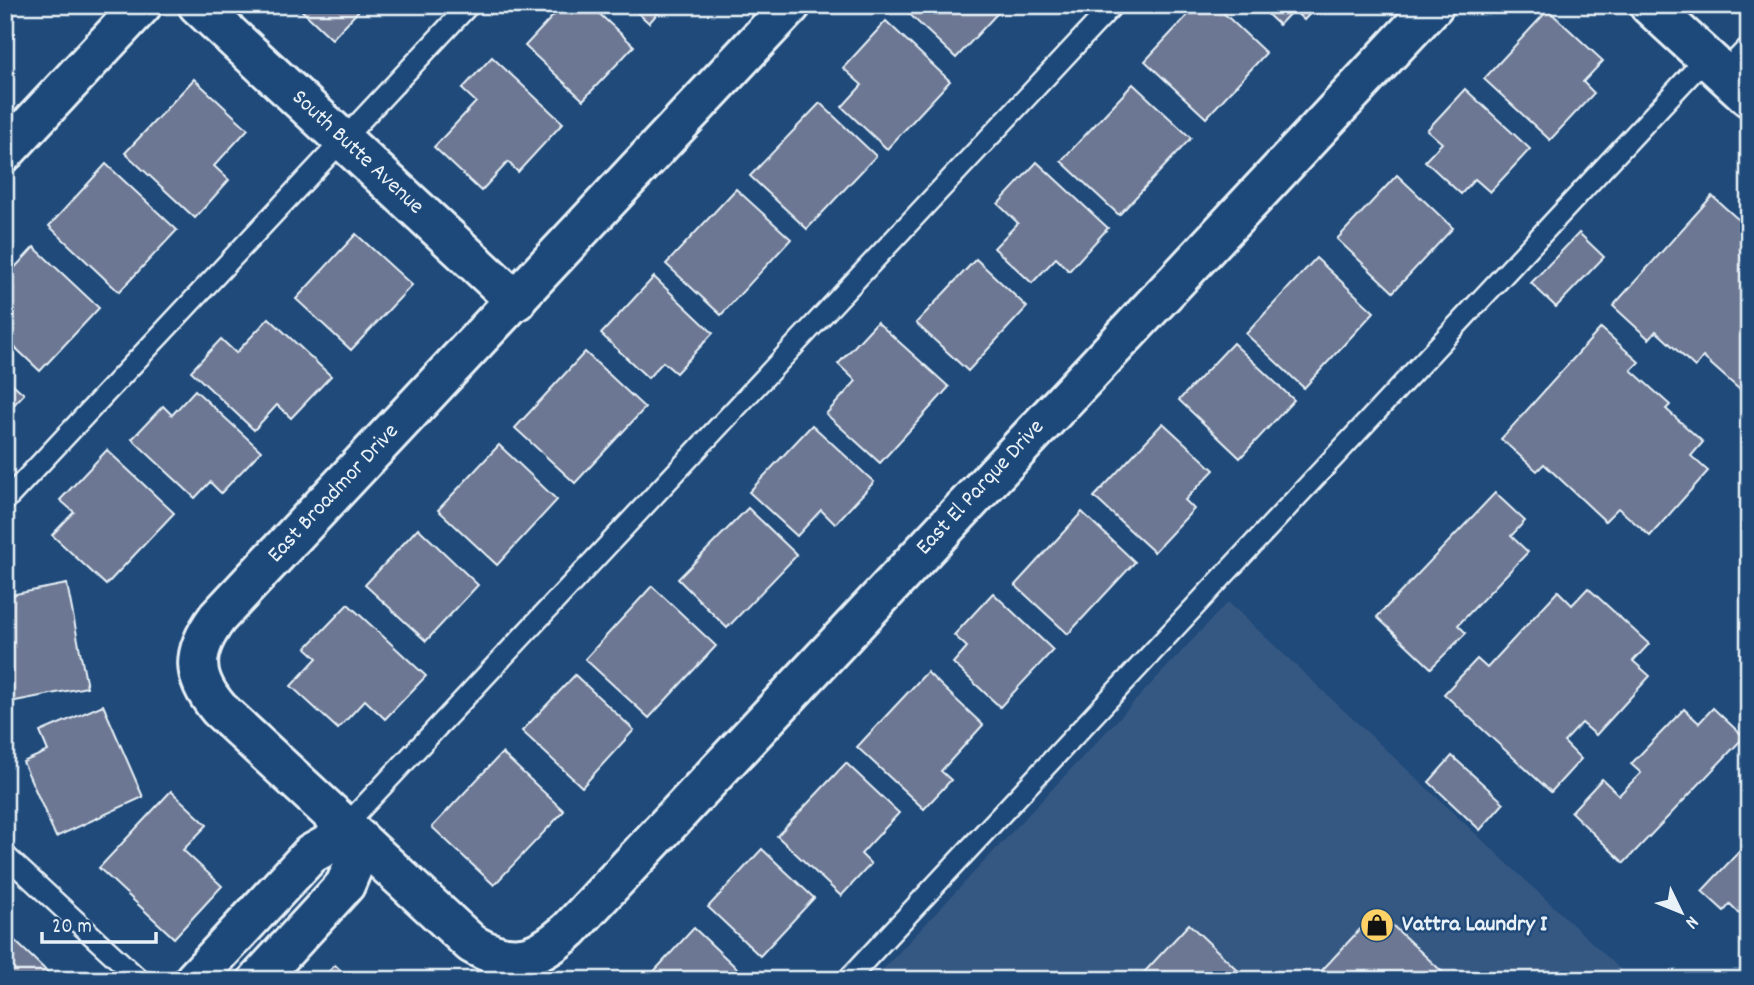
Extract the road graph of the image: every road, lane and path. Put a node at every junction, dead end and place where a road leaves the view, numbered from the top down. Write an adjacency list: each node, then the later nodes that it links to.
1 (142, 5): 11 (street)
2 (198, 5): 10 (street, South Butte Avenue)
3 (469, 5): 10 (lane)
4 (791, 5): 12 (street, East Broadmor Drive)
5 (1113, 5): 14 (lane)
6 (1434, 5): 16 (street, East El Parque Drive)
7 (1650, 5): 9 (street)
8 (1749, 46): 9 (lane)
9 (1726, 76): 20 (lane)
10 (344, 140): 12 (street, South Butte Avenue); 13 (lane)
11 (5, 152)
12 (516, 301): 14 (street, East Broadmor Drive)
13 (5, 501)
14 (352, 833): 16 (street, East Broadmor Drive); 18 (street); 19 (street)
15 (5, 855): 17 (lane)
16 (521, 958)
17 (140, 980)
18 (194, 980)
19 (258, 980)
20 (847, 980)

